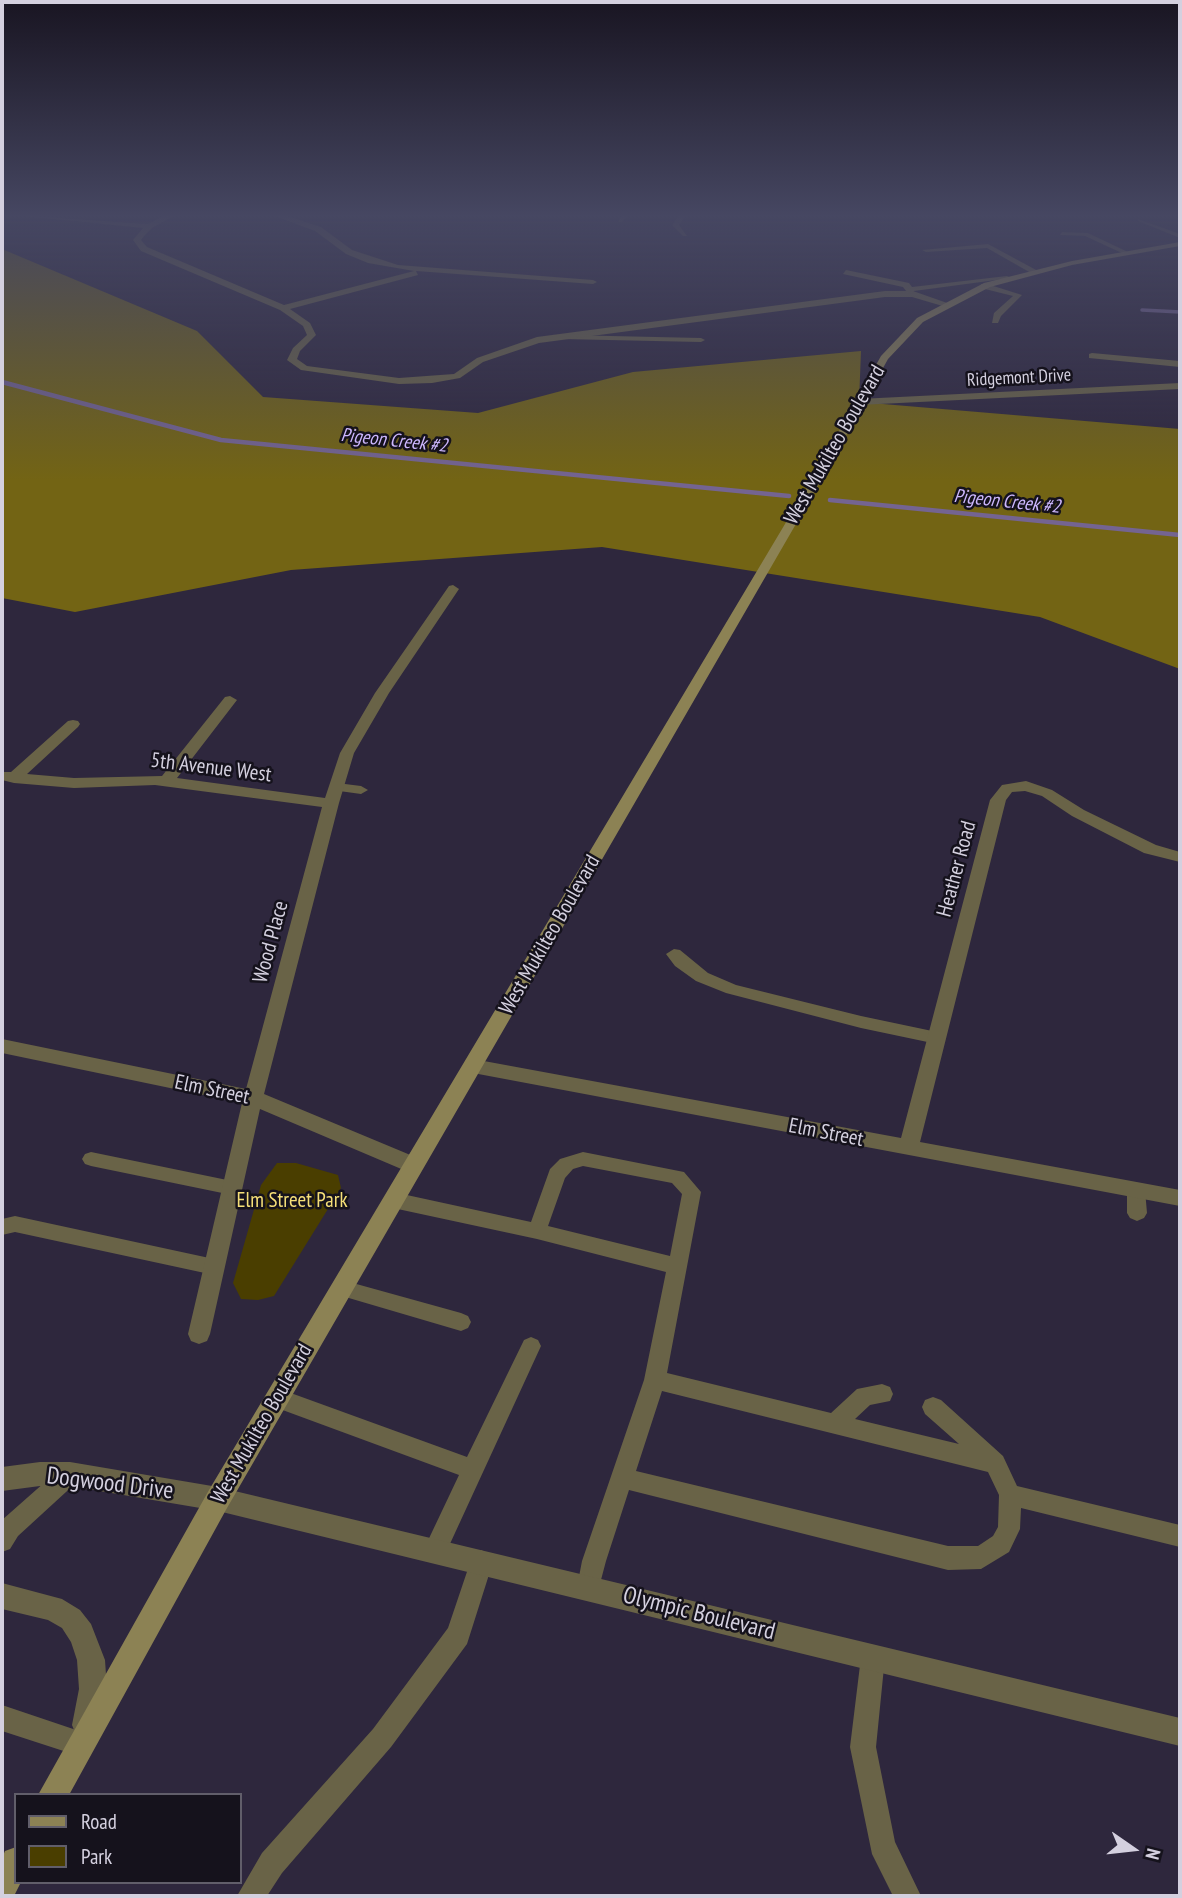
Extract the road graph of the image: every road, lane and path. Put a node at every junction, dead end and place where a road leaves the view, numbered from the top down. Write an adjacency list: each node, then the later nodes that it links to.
1 (270, 303): 8 (street)
2 (303, 303): 8 (street)
3 (823, 303): 10 (street)
4 (942, 303): 7 (street)
5 (949, 303): 7 (main road, West Mukilteo Boulevard)
6 (1010, 303): 9 (lane)
7 (946, 304): 15 (main road, West Mukilteo Boulevard)
8 (283, 308): 10 (street)
9 (995, 321)
10 (565, 337): 11 (lane)
11 (701, 340)
12 (1092, 356): 13 (street)
13 (1180, 364)
14 (1180, 386): 15 (street, Ridgemont Drive)
15 (859, 402): 27 (main road, West Mukilteo Boulevard)
16 (453, 589): 22 (street, Wood Place)
17 (230, 700): 20 (street)
18 (73, 724): 19 (street)
19 (8, 777): 20 (street, 5th Avenue West)
20 (166, 782): 22 (street, 5th Avenue West)
21 (360, 790): 22 (lane)
22 (334, 795): 28 (street, Wood Place)
23 (1180, 857): 25 (street, Heather Road)
24 (674, 954): 25 (lane)
25 (937, 1038): 29 (street, Heather Road)
26 (2, 1046): 28 (street, Elm Street)
27 (473, 1066): 29 (street, Elm Street); 31 (main road, West Mukilteo Boulevard)
28 (253, 1098): 31 (street, Elm Street); 32 (street, Wood Place)
29 (908, 1148): 33 (street, Elm Street)
30 (91, 1159): 32 (lane)
31 (413, 1165): 35 (main road, West Mukilteo Boulevard)
32 (232, 1188): 40 (street, Wood Place)
33 (1136, 1190): 34 (street, Elm Street); 36 (lane)
34 (1180, 1198)
35 (393, 1200): 38 (lane); 41 (main road, West Mukilteo Boulevard)
36 (1137, 1213)
37 (2, 1227): 40 (lane)
38 (537, 1231): 39 (lane); 39 (lane)
39 (677, 1266): 45 (lane)
40 (214, 1267): 43 (street, Wood Place)
41 (342, 1288): 42 (lane); 47 (main road, West Mukilteo Boulevard)
42 (461, 1322)
43 (199, 1334)
44 (531, 1346): 51 (lane)
45 (655, 1380): 49 (lane); 53 (lane)
46 (882, 1394): 49 (lane)
47 (277, 1398): 51 (lane); 56 (main road, West Mukilteo Boulevard)
48 (933, 1407): 50 (lane)
49 (835, 1424): 50 (lane)
50 (995, 1463): 55 (lane)
51 (473, 1470): 59 (lane)
52 (70, 1474): 54 (street, Dogwood Drive); 56 (street, Dogwood Drive); 58 (lane)
53 (622, 1478): 55 (lane); 61 (lane)
54 (2, 1479)
55 (1010, 1495): 57 (lane)
56 (218, 1499): 59 (street, Olympic Boulevard); 66 (main road, West Mukilteo Boulevard)
57 (1180, 1536)
58 (2, 1541)
59 (435, 1551): 60 (street, Olympic Boulevard)
60 (481, 1562): 61 (street, Olympic Boulevard); 70 (lane)
61 (589, 1587): 63 (street, Olympic Boulevard)
62 (2, 1596): 66 (street)
63 (873, 1657): 65 (street, Olympic Boulevard); 71 (lane)
64 (2, 1718): 66 (lane)
65 (1180, 1732)
66 (82, 1744): 67 (main road, West Mukilteo Boulevard)
67 (54, 1793)
68 (14, 1866): 69 (main road)
69 (2, 1887)
70 (251, 1896)
71 (907, 1896)

